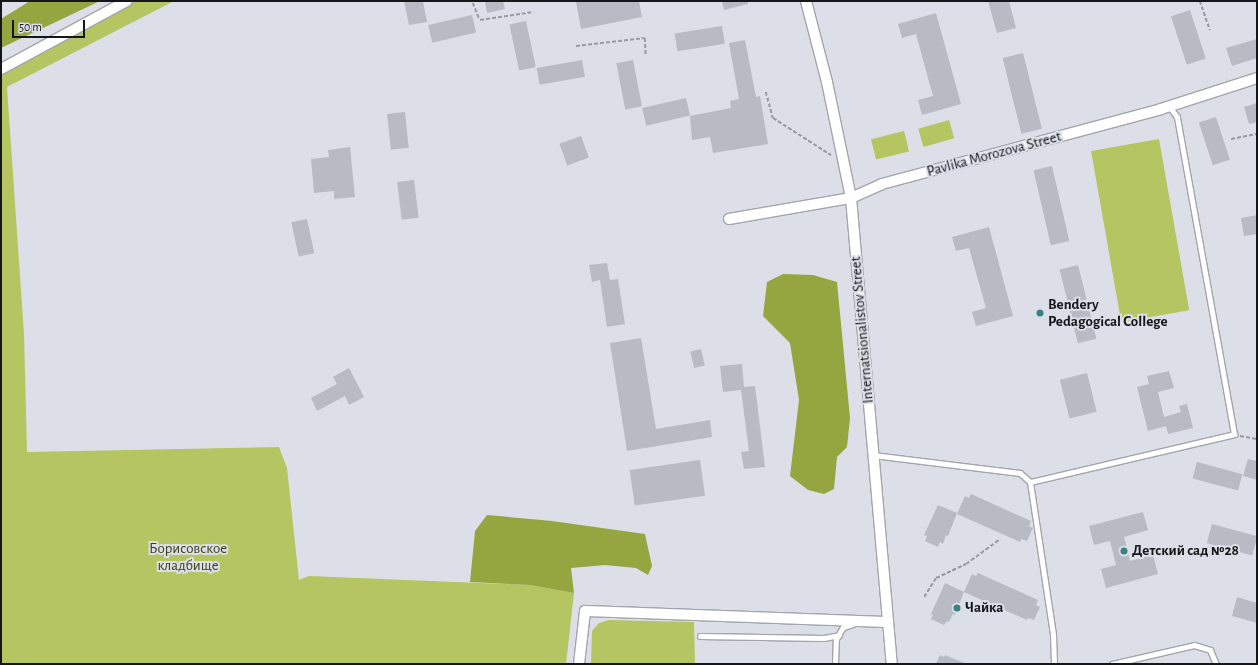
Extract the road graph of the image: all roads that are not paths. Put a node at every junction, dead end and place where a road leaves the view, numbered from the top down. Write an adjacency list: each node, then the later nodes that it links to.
1 (127, 1): 3 (street)
2 (806, 1): 6 (street, Internatsionalistov Street)
3 (1, 69)
4 (1257, 78): 5 (street, Pavlika Morozova Street)
5 (1169, 106): 6 (street, Pavlika Morozova Street); 9 (lane)
6 (851, 198): 7 (street, Pavlika Morozova Street); 8 (street, Internatsionalistov Street)
7 (729, 219)
8 (873, 455): 9 (lane); 11 (street, Internatsionalistov Street)
9 (1030, 482): 17 (lane)
10 (860, 621): 11 (street); 12 (lane); 14 (street)
11 (888, 622): 16 (street, Internatsionalistov Street)
12 (839, 635): 13 (lane); 15 (lane)
13 (700, 636)
14 (579, 664)
15 (835, 664)
16 (892, 664)
17 (1054, 664)
18 (1112, 664): 19 (lane)
19 (1216, 664)

